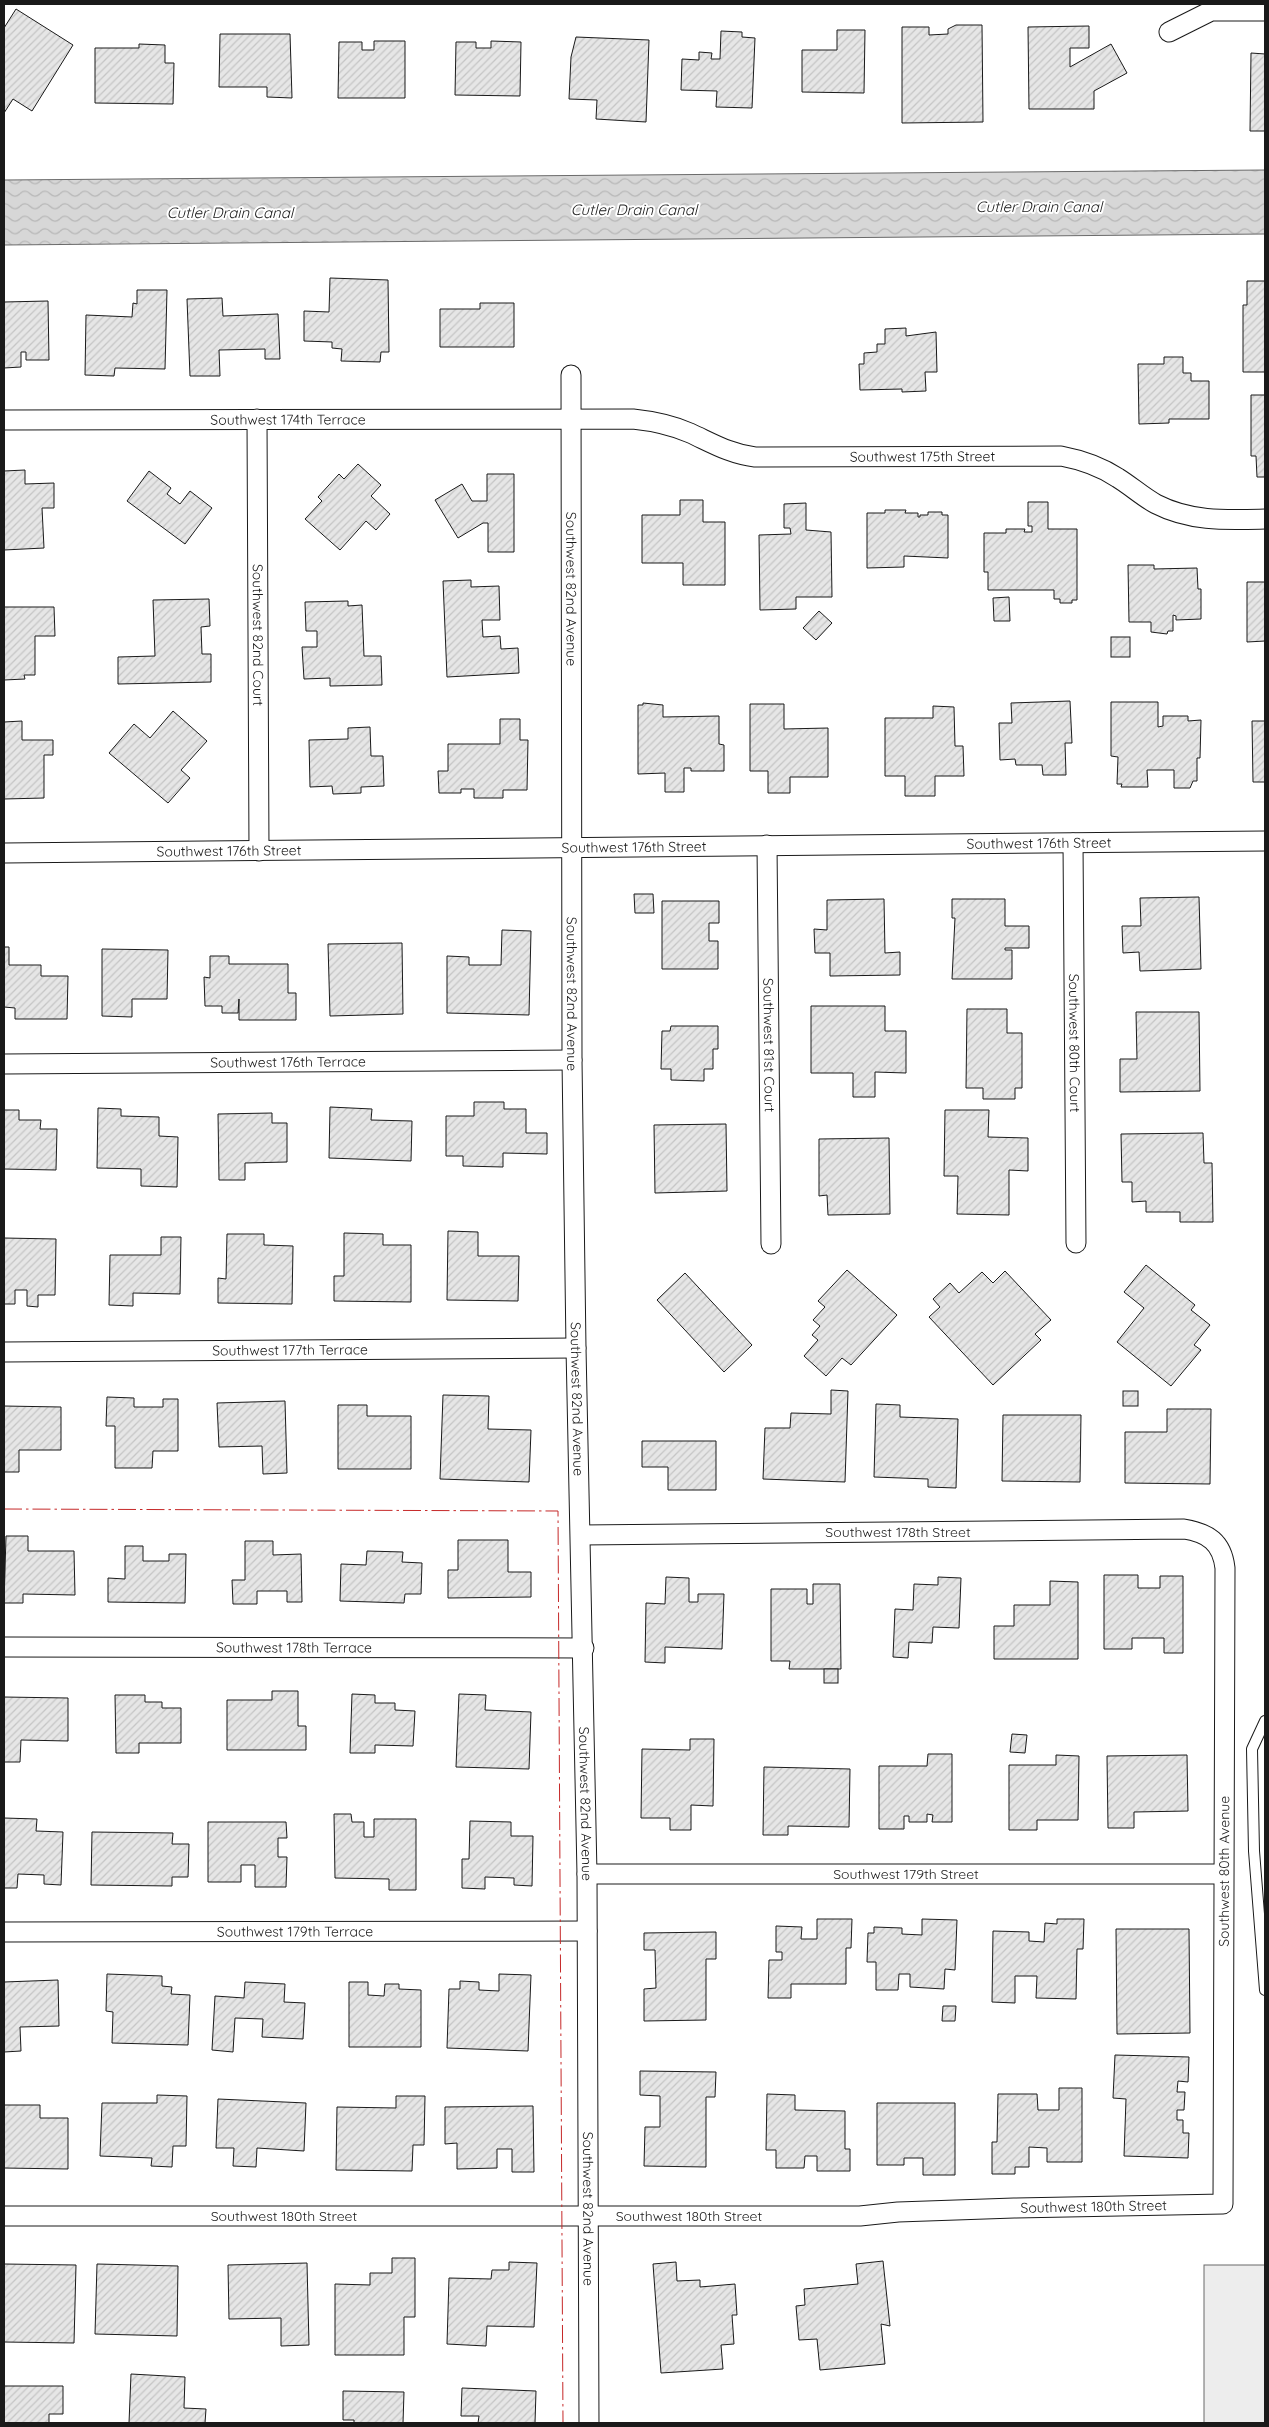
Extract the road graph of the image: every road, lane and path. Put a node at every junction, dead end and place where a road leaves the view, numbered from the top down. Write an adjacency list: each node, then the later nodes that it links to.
1 (1265, 10): 2 (street)
2 (1168, 32)
3 (570, 375): 4 (street, Southwest 82nd Avenue)
4 (571, 418): 5 (street, Southwest 174th Terrace); 7 (street, Southwest 175th Street); 11 (street, Southwest 82nd Avenue)
5 (257, 419): 6 (street, Southwest 174th Terrace); 12 (street, Southwest 82nd Court)
6 (4, 420)
7 (1265, 519)
8 (1265, 841): 9 (street, Southwest 176th Street)
9 (1073, 843): 10 (street, Southwest 176th Street); 16 (street, Southwest 80th Court)
10 (767, 845): 11 (street, Southwest 176th Street); 17 (street, Southwest 81st Court)
11 (571, 849): 12 (street, Southwest 176th Street); 14 (street, Southwest 82nd Avenue)
12 (260, 851): 13 (street, Southwest 176th Street)
13 (4, 853)
14 (572, 1060): 15 (street, Southwest 176th Terrace); 18 (street, Southwest 82nd Avenue)
15 (4, 1064)
16 (1076, 1243)
17 (770, 1244)
18 (576, 1348): 19 (street, Southwest 177th Terrace); 20 (street, Southwest 82nd Avenue)
19 (4, 1352)
20 (581, 1535): 21 (street, Southwest 178th Street); 23 (street, Southwest 82nd Avenue)
21 (1214, 1539): 26 (street, Southwest 80th Avenue)
22 (4, 1647): 23 (street, Southwest 178th Terrace)
23 (584, 1648): 25 (street, Southwest 82nd Avenue)
24 (1265, 1721): 29 (lane)
25 (587, 1874): 26 (street, Southwest 179th Street); 27 (street, Southwest 82nd Avenue)
26 (1223, 1874): 30 (street, Southwest 80th Avenue)
27 (587, 1931): 28 (street, Southwest 179th Terrace); 32 (street, Southwest 82nd Avenue)
28 (4, 1932)
29 (1265, 1990)
30 (1223, 2204): 32 (street, Southwest 180th Street)
31 (4, 2216): 32 (street, Southwest 180th Street)
32 (589, 2216): 33 (street, Southwest 82nd Avenue)
33 (590, 2423)

